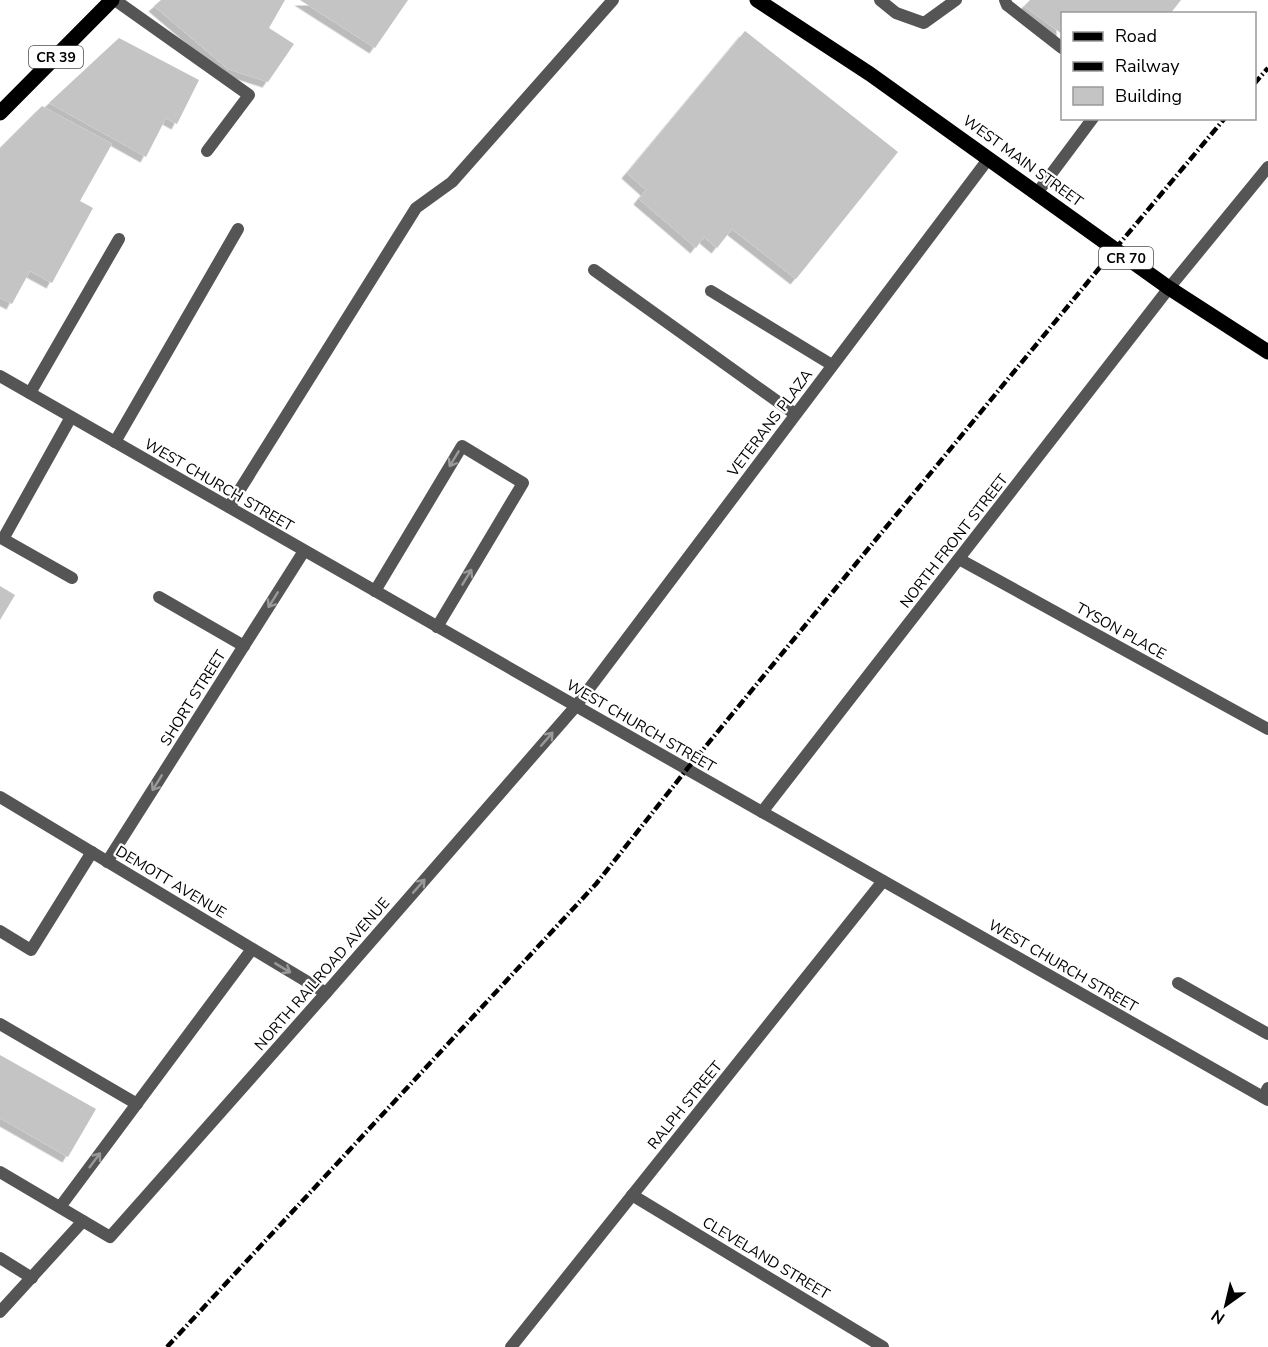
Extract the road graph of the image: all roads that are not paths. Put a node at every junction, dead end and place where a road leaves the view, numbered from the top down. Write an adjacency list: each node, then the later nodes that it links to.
1 (113, 0): 8 (main road, CR 39); 10 (street)
2 (613, 0): 26 (street)
3 (880, 0): 4 (street)
4 (956, 0)
5 (1005, 0): 7 (street)
6 (766, 2): 11 (main road, WEST MAIN STREET / CR 70)
7 (1061, 47)
8 (0, 113)
9 (1092, 120): 13 (street)
10 (207, 151)
11 (989, 158): 13 (main road, WEST MAIN STREET / CR 70); 20 (street, VETERANS PLAZA)
12 (1268, 167): 17 (street, NORTH FRONT STREET)
13 (1037, 193): 17 (main road, WEST MAIN STREET / CR 70)
14 (238, 229): 25 (street)
15 (119, 239): 22 (street)
16 (594, 270): 23 (street)
17 (1168, 288): 19 (main road, WEST MAIN STREET / CR 70); 28 (street, NORTH FRONT STREET)
18 (711, 291): 20 (street)
19 (1268, 352)
20 (832, 365): 23 (street, VETERANS PLAZA)
21 (0, 376): 22 (street, WEST CHURCH STREET)
22 (30, 393): 24 (street, WEST CHURCH STREET)
23 (795, 414): 34 (street, VETERANS PLAZA)
24 (71, 417): 25 (street, WEST CHURCH STREET); 29 (street)
25 (115, 442): 26 (street, WEST CHURCH STREET)
26 (229, 507): 27 (street, WEST CHURCH STREET)
27 (304, 551): 30 (street, WEST CHURCH STREET); 33 (street, SHORT STREET, one-way to 33)
28 (959, 559): 35 (street, TYSON PLACE); 37 (street, NORTH FRONT STREET)
29 (72, 578)
30 (375, 591): 32 (street, WEST CHURCH STREET); 32 (street, one-way to 30)
31 (159, 597): 33 (street)
32 (436, 627): 34 (street, WEST CHURCH STREET)
33 (244, 646): 39 (street, SHORT STREET, one-way to 39)
34 (576, 706): 37 (street, WEST CHURCH STREET); 44 (street, NORTH RAILROAD AVENUE, one-way to 34)
35 (1268, 729)
36 (0, 797): 38 (street, DEMOTT AVENUE)
37 (762, 812): 40 (street, WEST CHURCH STREET)
38 (92, 852): 39 (street, DEMOTT AVENUE); 41 (street)
39 (107, 862): 42 (street, DEMOTT AVENUE)
40 (883, 881): 47 (street, WEST CHURCH STREET); 50 (street, RALPH STREET)
41 (0, 931)
42 (252, 949): 44 (street, DEMOTT AVENUE, one-way to 44); 48 (street)
43 (1178, 983): 46 (street)
44 (326, 993): 52 (street, NORTH RAILROAD AVENUE)
45 (0, 1024): 48 (street)
46 (1268, 1034)
47 (1266, 1095)
48 (137, 1104): 51 (street, one-way to 48)
49 (0, 1172): 51 (street)
50 (632, 1195): 56 (street, RALPH STREET); 57 (street, CLEVELAND STREET)
51 (60, 1207): 52 (street)
52 (84, 1221): 54 (street)
53 (0, 1257): 54 (street)
54 (32, 1278): 55 (street)
55 (0, 1312)
56 (511, 1347)
57 (883, 1347)

